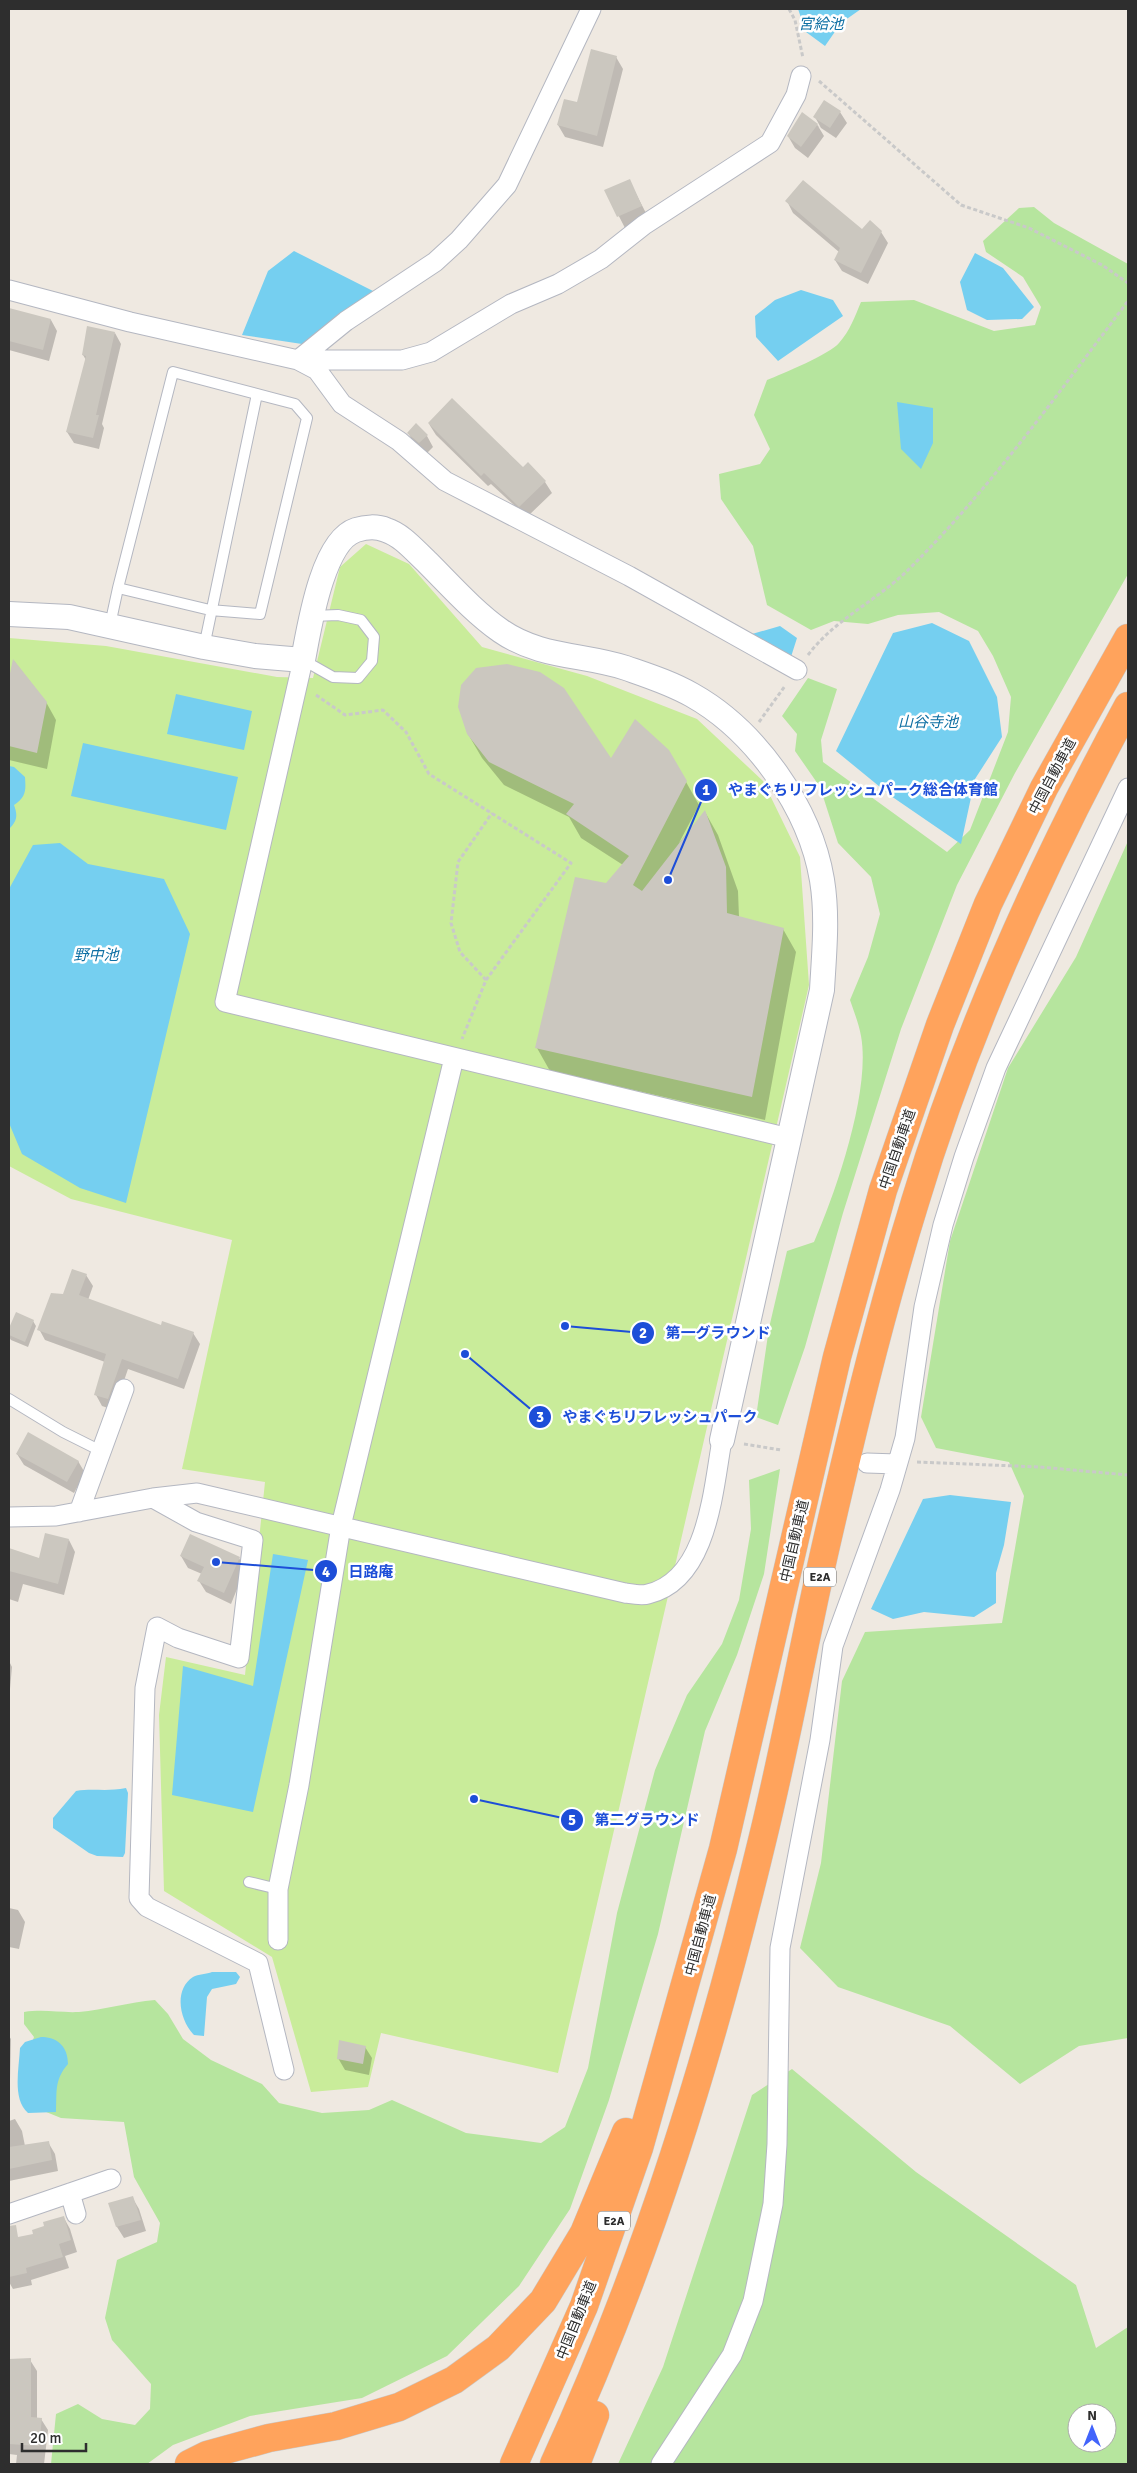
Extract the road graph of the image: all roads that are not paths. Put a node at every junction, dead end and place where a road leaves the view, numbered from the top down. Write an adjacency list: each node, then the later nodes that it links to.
1 (591, 9): 4 (street)
2 (801, 76): 4 (street)
3 (9, 290): 4 (street)
4 (298, 360): 14 (street)
5 (257, 394): 6 (lane); 7 (lane); 7 (lane)
6 (118, 588): 7 (lane); 10 (lane)
7 (210, 610): 12 (lane)
8 (9, 614): 10 (street)
9 (312, 616): 13 (street); 13 (lane); 18 (street)
10 (110, 625): 12 (street)
11 (1128, 638): 32 (highway, 中国自動車道 / E2A)
12 (204, 647): 13 (street)
13 (304, 660): 17 (street)
14 (797, 670)
15 (1128, 706): 34 (highway, E2A)
16 (1128, 788): 24 (street)
17 (454, 1058): 18 (street); 28 (street)
18 (789, 1138): 21 (street)
19 (124, 1389): 22 (street)
20 (9, 1399): 22 (lane)
21 (722, 1440): 28 (street)
22 (102, 1451): 26 (street)
23 (867, 1463): 24 (street)
24 (897, 1464): 43 (street)
25 (153, 1498): 26 (street); 28 (street); 33 (street)
26 (79, 1512): 27 (street)
27 (9, 1518)
28 (342, 1526): 30 (street)
29 (249, 1882): 30 (lane)
30 (278, 1890): 31 (street)
31 (278, 1940)
32 (691, 1970): 39 (highway); 40 (highway, 中国自動車道 / E2A)
33 (284, 2070)
34 (672, 2166): 41 (highway, E2A); 42 (highway)
35 (111, 2179): 36 (street)
36 (70, 2193): 37 (street); 38 (street)
37 (9, 2214)
38 (76, 2214)
39 (189, 2464)
40 (514, 2464)
41 (554, 2464)
42 (576, 2464)
43 (661, 2464)

